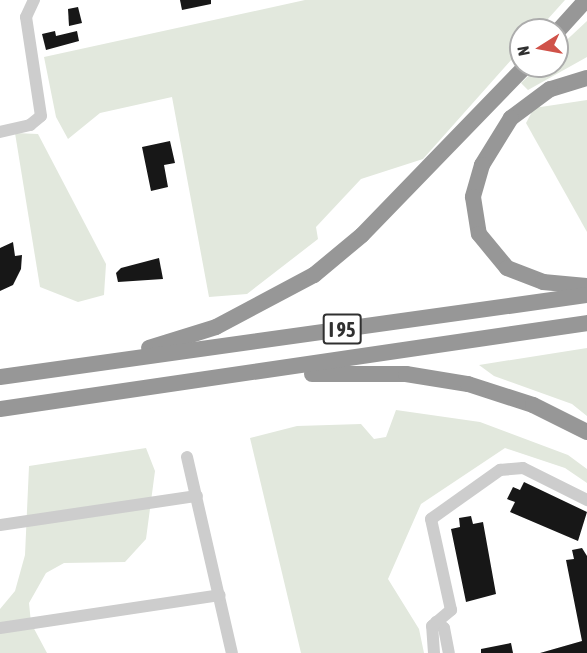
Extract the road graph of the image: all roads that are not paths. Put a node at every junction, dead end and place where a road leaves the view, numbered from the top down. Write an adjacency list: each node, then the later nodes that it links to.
1 (34, 0): 6 (street)
2 (586, 0): 3 (highway)
3 (569, 19)
4 (514, 78): 10 (highway)
5 (587, 78): 7 (highway)
6 (0, 132)
7 (587, 285)
8 (587, 295): 10 (highway, I 95)
9 (587, 323): 11 (highway, I 95)
10 (96, 364): 12 (highway, I 95)
11 (269, 373): 13 (highway, I 95); 14 (highway)
12 (0, 377)
13 (0, 409)
14 (587, 432)
15 (188, 457): 16 (street)
16 (197, 496): 18 (street); 19 (street)
17 (587, 500): 20 (street)
18 (0, 525)
19 (220, 595): 21 (street); 22 (street)
20 (436, 622): 23 (street); 24 (street)
21 (0, 628)
22 (232, 653)
23 (434, 653)
24 (449, 653)

